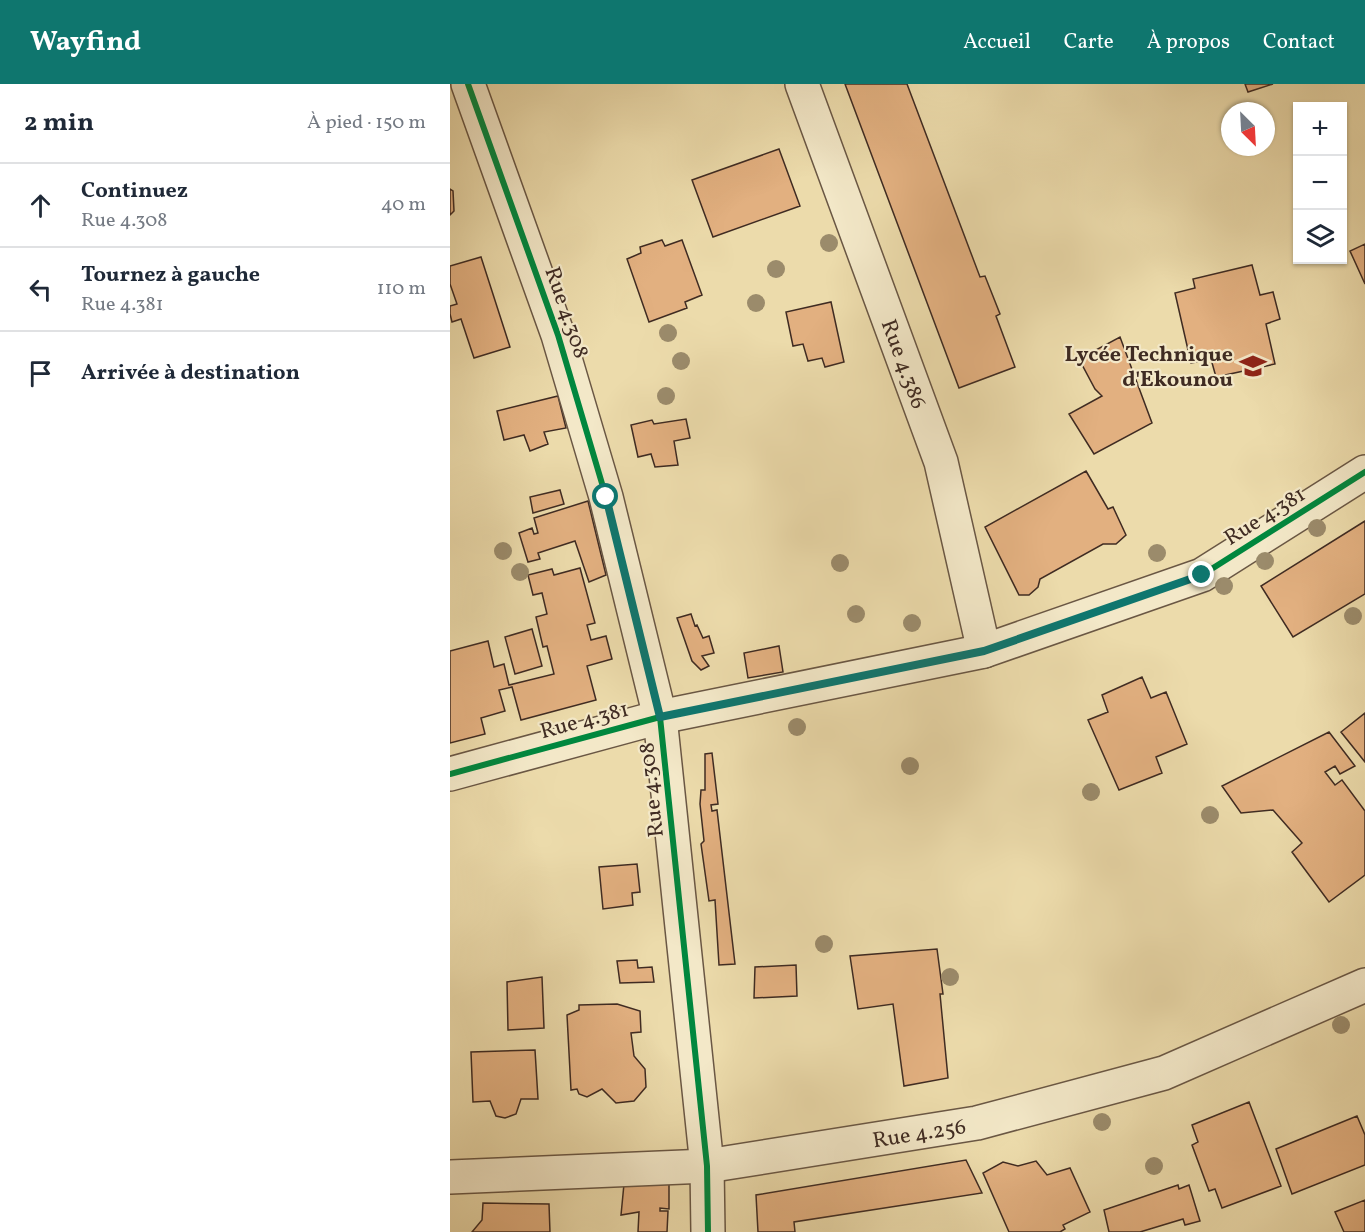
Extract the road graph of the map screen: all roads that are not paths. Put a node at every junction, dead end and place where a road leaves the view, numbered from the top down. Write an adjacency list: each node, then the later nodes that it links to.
1 (468, 84): 5 (street, Rue 4.308)
2 (802, 84): 4 (street, Rue 4.386)
3 (1365, 472): 4 (street, Rue 4.381)
4 (984, 651): 5 (street, Rue 4.381)
5 (660, 717): 6 (street, Rue 4.381); 8 (street, Rue 4.308)
6 (450, 774)
7 (1365, 985): 8 (street, Rue 4.256)
8 (707, 1166): 9 (street, Rue 4.256); 10 (street, Rue 4.308)
9 (450, 1178)
10 (708, 1232)

